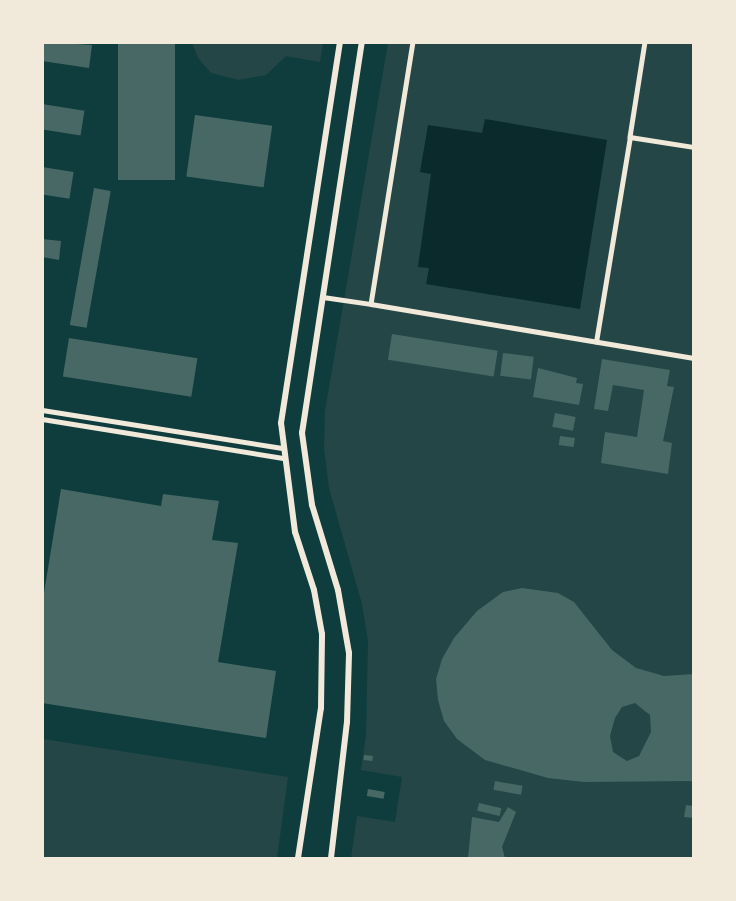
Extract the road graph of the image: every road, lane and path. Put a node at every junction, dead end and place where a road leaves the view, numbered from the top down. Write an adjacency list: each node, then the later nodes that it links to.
1 (340, 42): 13 (main road)
2 (362, 42): 7 (main road)
3 (413, 42): 8 (street)
4 (645, 42): 5 (street)
5 (630, 137): 6 (street); 9 (street)
6 (694, 147)
7 (323, 297): 8 (street); 16 (main road)
8 (371, 304): 9 (street)
9 (596, 342): 10 (street)
10 (694, 358)
11 (42, 410): 13 (street)
12 (42, 419): 14 (street)
13 (282, 448): 14 (main road)
14 (284, 458): 15 (main road)
15 (298, 858)
16 (332, 858)

